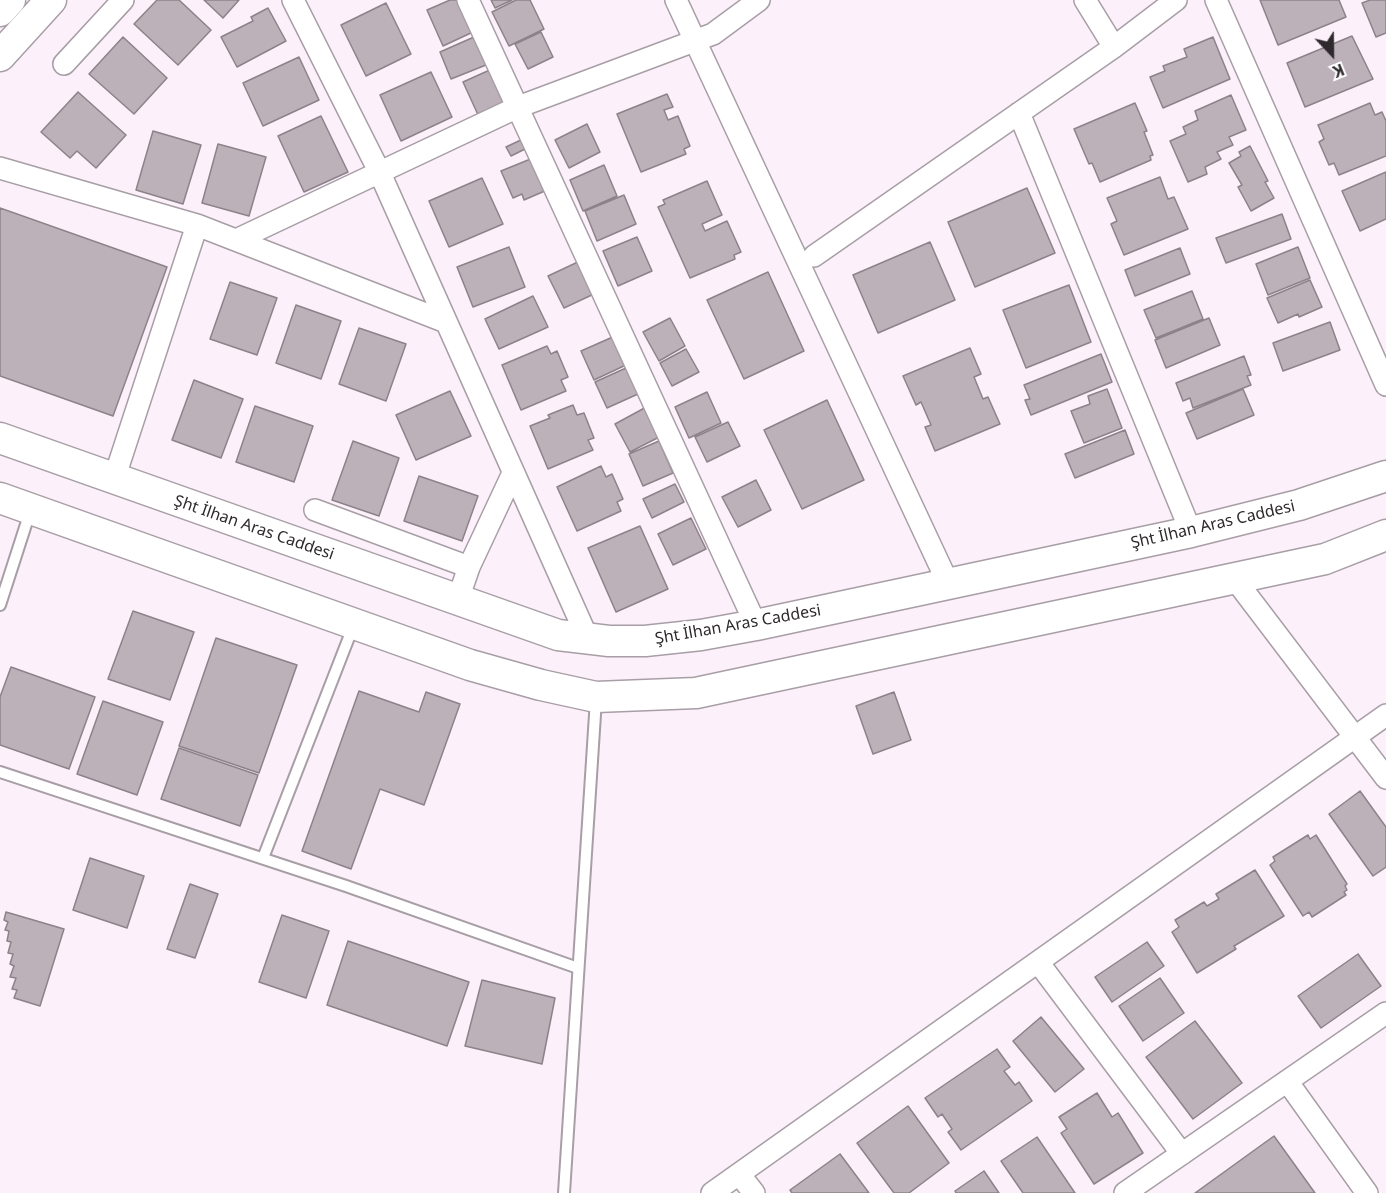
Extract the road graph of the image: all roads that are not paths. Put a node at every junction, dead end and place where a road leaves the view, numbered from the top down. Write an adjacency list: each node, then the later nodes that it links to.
1 (10, 0): 11 (main road)
2 (51, 0): 14 (main road)
3 (123, 0): 15 (street)
4 (292, 0): 19 (street)
5 (468, 0): 16 (street)
6 (676, 0): 12 (street)
7 (759, 0): 12 (street)
8 (1084, 0): 13 (street)
9 (1176, 0): 13 (street)
10 (1216, 0): 24 (street)
11 (0, 11)
12 (695, 40): 16 (street); 36 (street)
13 (1114, 47): 17 (street)
14 (0, 56)
15 (64, 64)
16 (518, 107): 19 (street); 40 (street)
17 (1019, 113): 22 (street); 32 (street)
18 (0, 168): 20 (street)
19 (379, 171): 21 (street); 23 (street)
20 (197, 225): 21 (street); 28 (street)
21 (236, 240): 23 (street)
22 (814, 256)
23 (446, 322): 26 (street)
24 (1386, 385)
25 (0, 438): 28 (main road, Şht İlhan Aras Caddesi)
26 (513, 473): 34 (street); 41 (street)
27 (1386, 476): 32 (main road, Şht İlhan Aras Caddesi)
28 (114, 478): 37 (main road, Şht İlhan Aras Caddesi)
29 (0, 498): 30 (main road)
30 (31, 509): 38 (lane); 39 (main road)
31 (315, 510): 34 (street)
32 (1191, 532): 36 (main road, Şht İlhan Aras Caddesi)
33 (1386, 535): 35 (main road)
34 (470, 567): 37 (street)
35 (1234, 578): 42 (main road); 44 (street)
36 (948, 584): 40 (main road, Şht İlhan Aras Caddesi)
37 (458, 599): 41 (main road, Şht İlhan Aras Caddesi)
38 (0, 605)
39 (355, 624): 42 (main road); 47 (lane)
40 (756, 625): 41 (main road, Şht İlhan Aras Caddesi)
41 (588, 639)
42 (596, 697): 49 (lane)
43 (1386, 715): 44 (street)
44 (1355, 737): 46 (street); 48 (street)
45 (0, 772): 47 (lane)
46 (1386, 778)
47 (263, 858): 49 (lane)
48 (1038, 962): 52 (street); 53 (street)
49 (578, 968): 54 (lane)
50 (1386, 1013): 51 (street)
51 (1287, 1081): 52 (street); 58 (street)
52 (1182, 1154): 57 (street)
53 (740, 1174): 55 (street); 56 (street)
54 (564, 1193)
55 (712, 1193)
56 (754, 1193)
57 (1125, 1193)
58 (1367, 1193)

